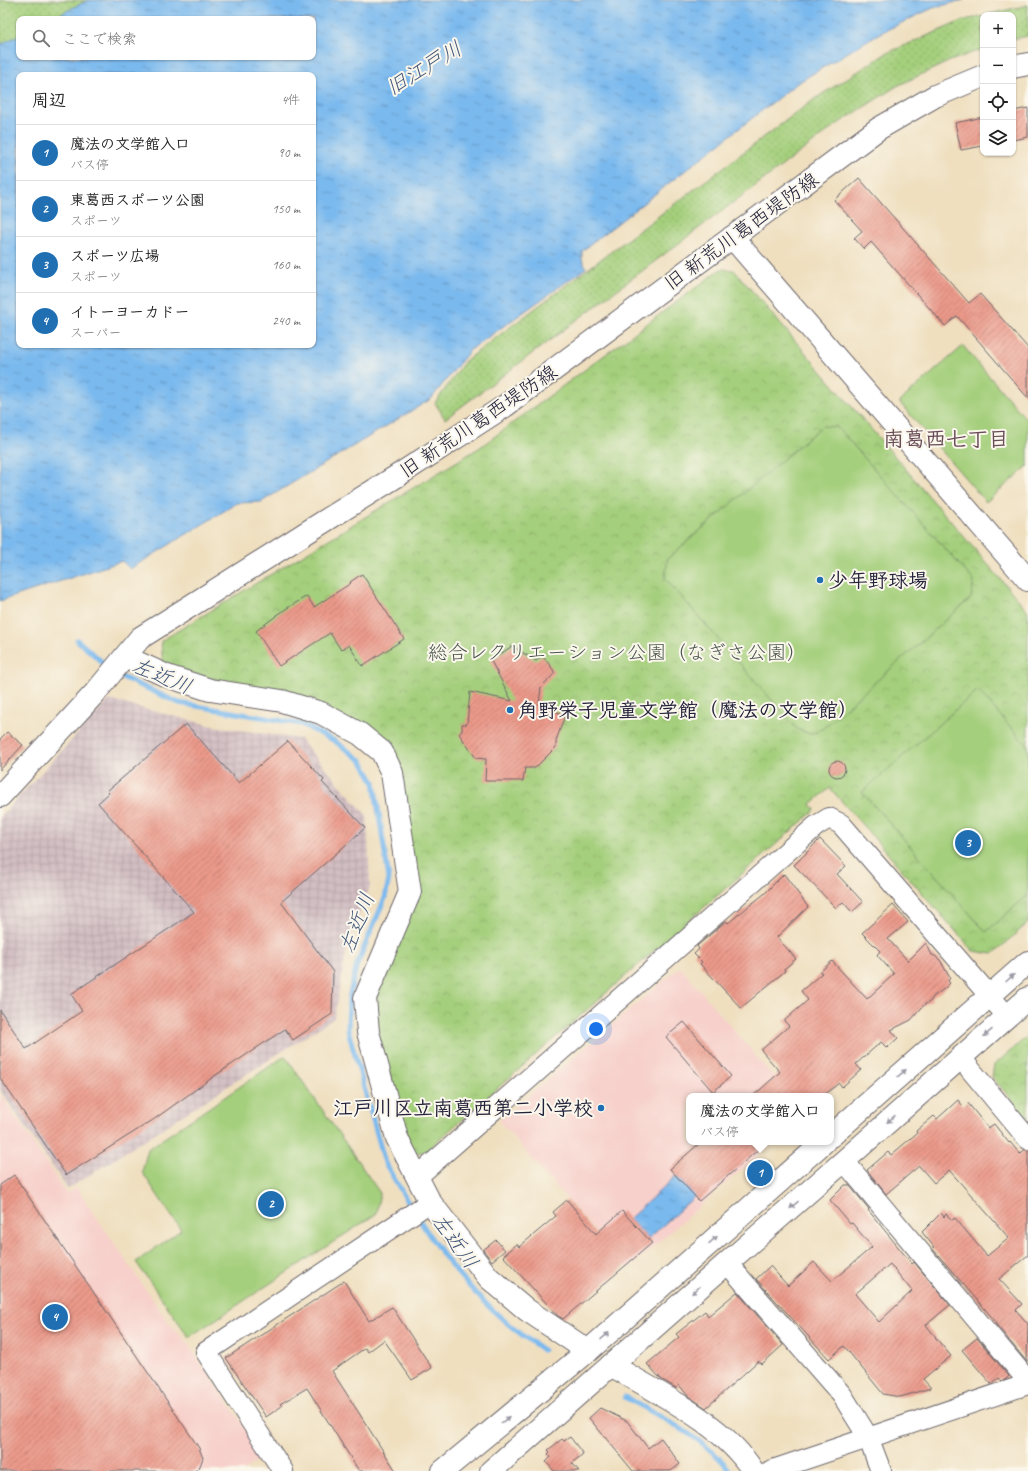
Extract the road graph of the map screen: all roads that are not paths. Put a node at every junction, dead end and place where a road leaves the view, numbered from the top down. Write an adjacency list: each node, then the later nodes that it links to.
1 (1028, 64): 2 (street)
2 (1016, 66)
3 (980, 77): 4 (street, 旧 新荒川葛西堤防線)
4 (732, 237): 5 (street); 6 (street, 旧 新荒川葛西堤防線)
5 (1028, 580)
6 (126, 657): 7 (street, 旧 新荒川葛西堤防線); 17 (street)
7 (0, 796)
8 (1028, 962): 9 (street, one-way to 8)
9 (990, 996): 11 (street); 13 (street, one-way to 9); 17 (street)
10 (1028, 998): 11 (street)
11 (1007, 1016): 12 (street, one-way to 12)
12 (960, 1057): 14 (street); 16 (street, one-way to 16)
13 (834, 1133)
14 (1028, 1139)
15 (821, 1145): 20 (street, one-way to 15)
16 (844, 1161): 19 (street, one-way to 19); 22 (street)
17 (417, 1177): 18 (street)
18 (430, 1202): 20 (street); 27 (street)
19 (727, 1263): 21 (street, one-way to 21); 23 (street)
20 (588, 1351): 24 (street, one-way to 20)
21 (611, 1365): 26 (street); 29 (street)
22 (1028, 1383): 23 (street)
23 (868, 1437): 30 (street); 31 (street)
24 (480, 1441): 25 (street); 26 (street)
25 (465, 1464): 28 (street)
26 (499, 1469)
27 (283, 1471)
28 (443, 1471)
29 (753, 1471)
30 (770, 1471)
31 (881, 1471)

